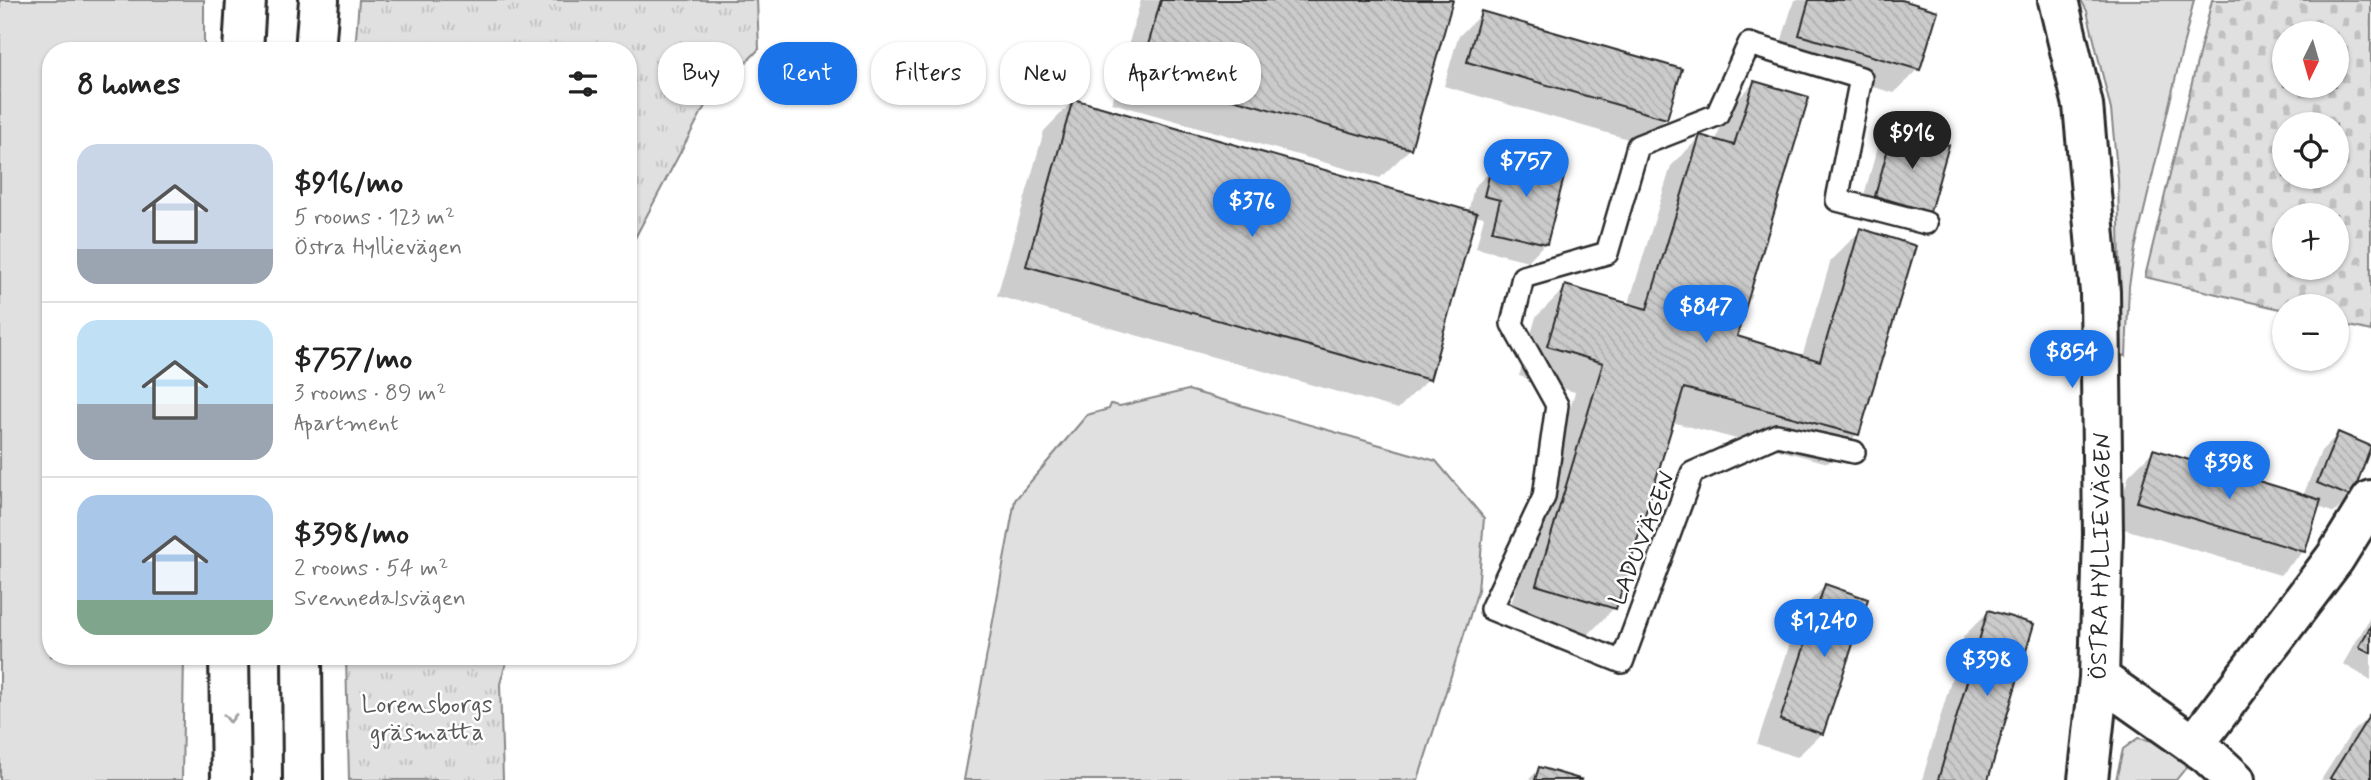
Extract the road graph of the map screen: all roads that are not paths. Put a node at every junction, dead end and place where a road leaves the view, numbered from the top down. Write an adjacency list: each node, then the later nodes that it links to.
1 (246, 0): 4 (street)
2 (319, 0): 5 (street)
3 (2058, 0): 11 (street, ÖSTRA HYLLIEVÄGEN)
4 (244, 42)
5 (316, 42)
6 (1926, 223): 7 (lane, LADUVÄGEN)
7 (1854, 453)
8 (2371, 500): 12 (street)
9 (229, 665): 13 (street, one-way to 13)
10 (302, 665): 14 (street)
11 (2099, 678): 12 (street); 15 (street, ÖSTRA HYLLIEVÄGEN)
12 (2194, 745): 16 (street)
13 (231, 780)
14 (303, 780)
15 (2088, 780)
16 (2235, 780)

